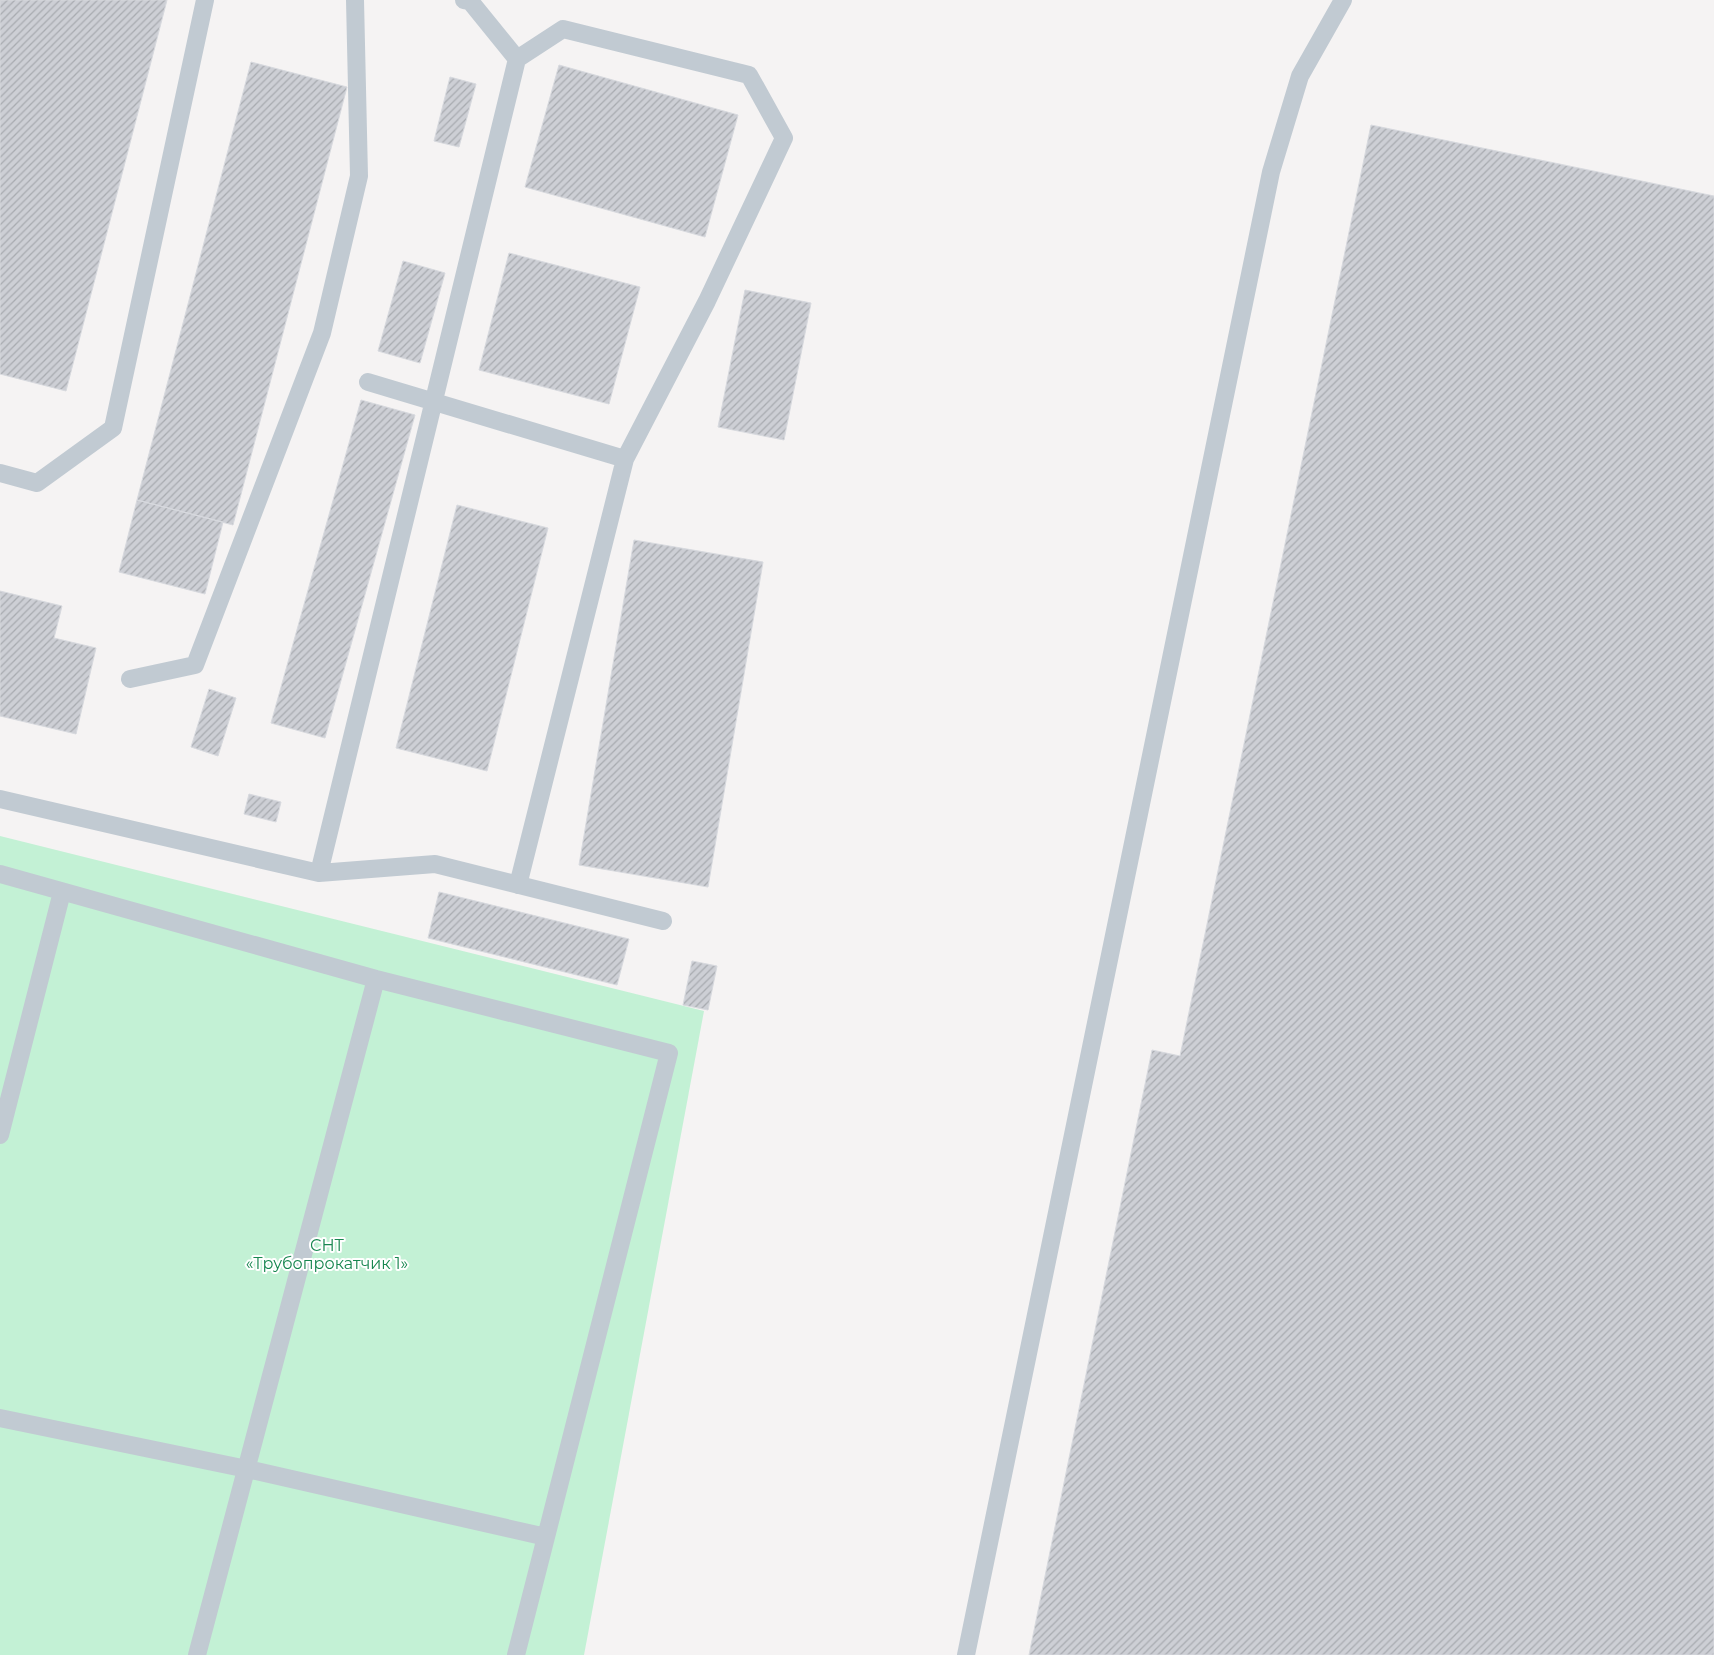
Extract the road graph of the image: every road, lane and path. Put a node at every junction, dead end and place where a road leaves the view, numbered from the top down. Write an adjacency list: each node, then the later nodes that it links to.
1 (205, 0): 9 (lane)
2 (355, 0): 10 (lane)
3 (464, 0): 5 (lane)
4 (1343, 0): 24 (lane)
5 (517, 59): 7 (lane); 8 (lane)
6 (368, 382): 7 (lane)
7 (434, 400): 8 (lane); 12 (lane)
8 (624, 459): 14 (lane)
9 (0, 474)
10 (130, 679)
11 (0, 798): 12 (lane)
12 (319, 873): 14 (lane)
13 (0, 874): 15 (lane)
14 (518, 885): 16 (lane)
15 (62, 892): 17 (lane); 18 (lane)
16 (662, 920)
17 (376, 979): 20 (lane); 21 (lane)
18 (0, 1135)
19 (0, 1418): 20 (lane)
20 (247, 1469): 21 (lane); 22 (lane)
21 (546, 1537): 23 (lane)
22 (197, 1655)
23 (516, 1655)
24 (966, 1655)

